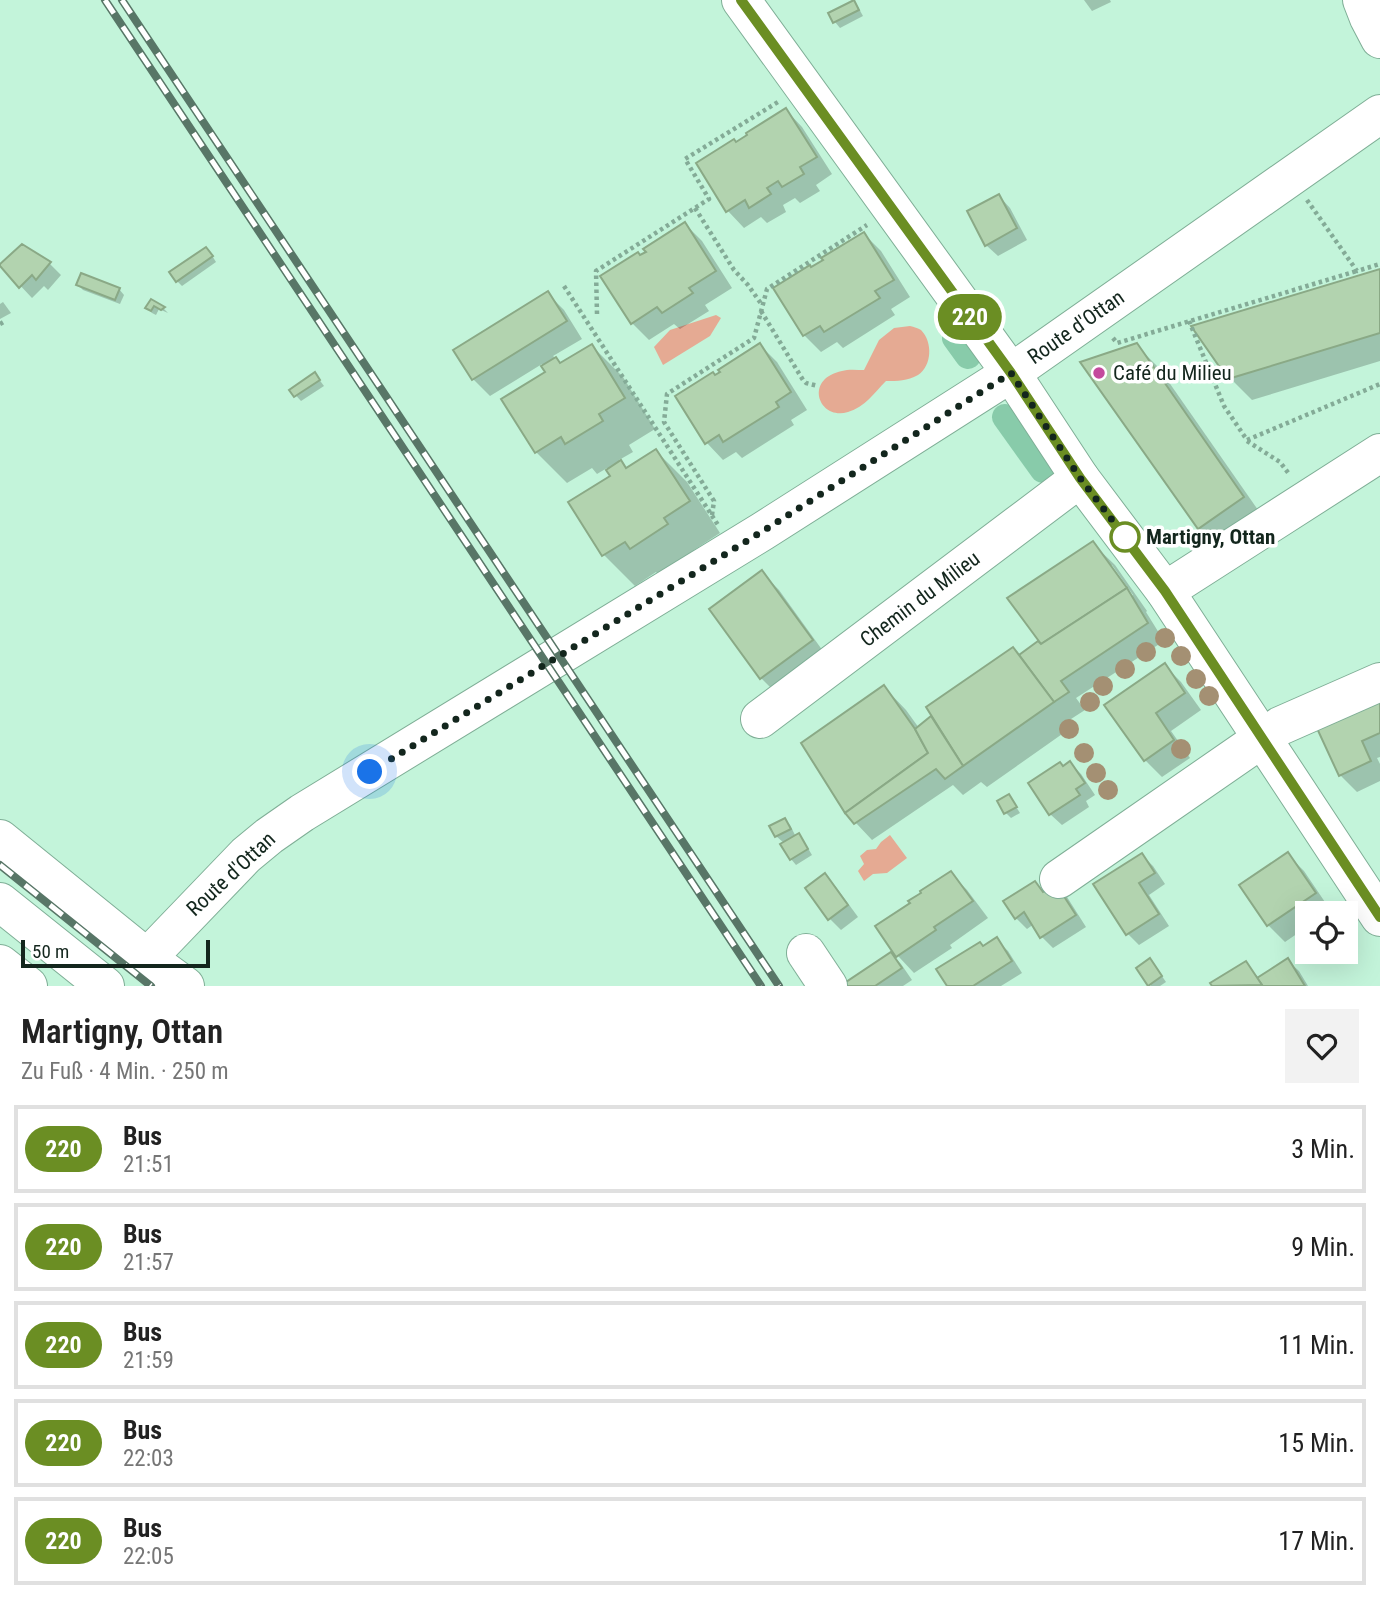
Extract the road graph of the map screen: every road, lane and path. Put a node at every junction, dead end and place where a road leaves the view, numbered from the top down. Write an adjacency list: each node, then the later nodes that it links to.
1 (741, 0): 16 (street)
2 (1362, 0): 3 (street)
3 (1380, 39)
4 (782, 88): 7 (path); 8 (street)
5 (1380, 114): 6 (street, Route d'Ottan)
6 (1289, 178): 10 (path); 16 (street, Route d'Ottan)
7 (695, 208): 12 (path); 13 (path)
8 (871, 223): 12 (path)
9 (1380, 264): 10 (path)
10 (1357, 271): 14 (path)
11 (564, 286): 23 (path)
12 (761, 308): 18 (path); 23 (path)
13 (597, 314)
14 (1189, 321): 15 (path); 19 (path)
15 (1110, 334)
16 (1011, 373): 21 (street); 24 (street, Route d'Ottan)
17 (1380, 384): 19 (path)
18 (818, 386)
19 (1247, 440): 22 (path)
20 (1380, 453): 22 (street)
21 (1080, 478): 25 (street); 27 (street, Chemin du Milieu)
22 (1306, 500): 25 (street)
23 (712, 515): 24 (path)
24 (733, 549): 34 (street, Route d'Ottan)
25 (1165, 591): 28 (street)
26 (1380, 682): 28 (street)
27 (760, 719)
28 (1262, 739): 30 (street); 32 (street)
29 (0, 839): 34 (street)
30 (1059, 879)
31 (0, 902): 37 (street)
32 (1380, 917)
33 (806, 953): 39 (street)
34 (147, 958): 38 (street)
35 (0, 964): 36 (street)
36 (28, 986)
37 (105, 986)
38 (185, 986)
39 (828, 986)

